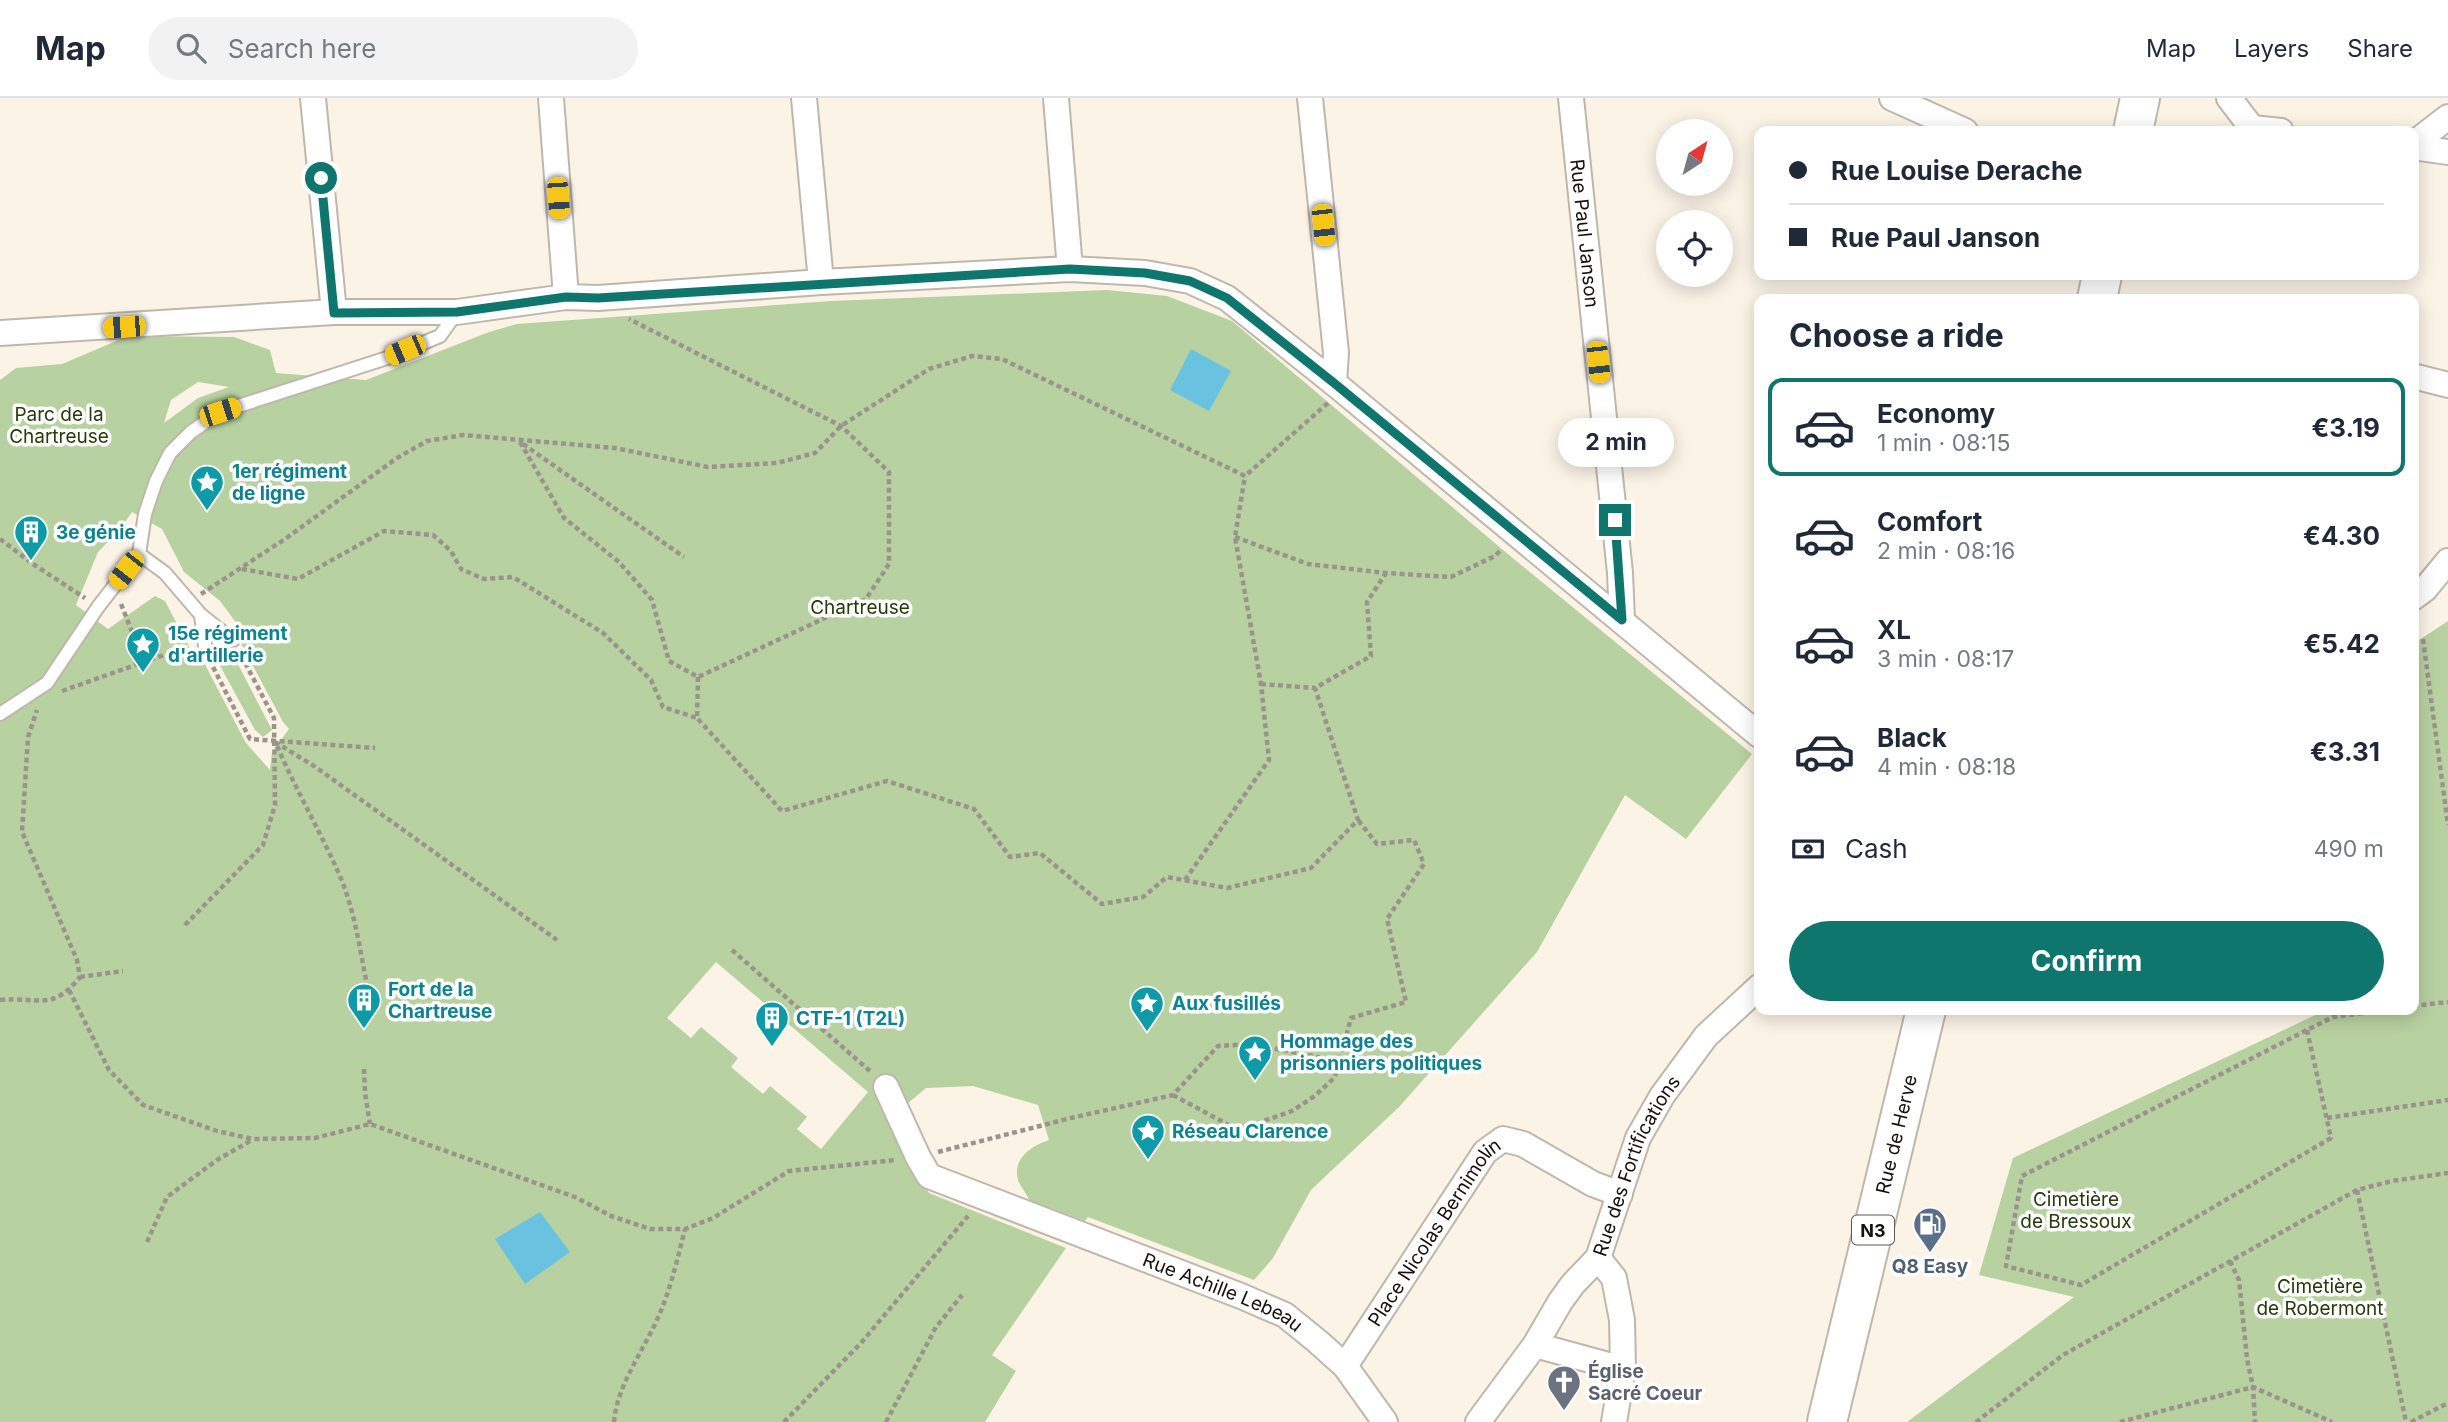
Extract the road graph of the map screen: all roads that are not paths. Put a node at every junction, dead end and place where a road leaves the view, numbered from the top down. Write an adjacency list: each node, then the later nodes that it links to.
1 (313, 98): 21 (street)
2 (551, 98): 19 (street)
3 (804, 98): 18 (street)
4 (1056, 98): 17 (street)
5 (1310, 98): 24 (street)
6 (1571, 98): 30 (street, Rue Paul Janson)
7 (1892, 98): 11 (street)
8 (2140, 98): 12 (main road)
9 (2229, 98): 13 (street)
10 (2448, 117): 14 (street)
11 (1954, 126)
12 (2134, 126)
13 (2246, 126)
14 (2419, 141)
15 (2419, 147): 16 (street)
16 (2448, 152)
17 (1070, 269): 18 (street); 24 (street)
18 (821, 282): 19 (street)
19 (566, 297): 20 (street)
20 (457, 312): 21 (street); 26 (lane)
21 (334, 313): 22 (street)
22 (0, 334)
23 (2419, 377): 25 (street)
24 (1334, 383): 30 (street)
25 (2448, 384)
26 (139, 554): 29 (lane); 33 (lane)
27 (2448, 561): 28 (street)
28 (2419, 593)
29 (201, 615): 31 (lane); 32 (lane)
30 (1622, 620): 34 (street)
31 (233, 640)
32 (205, 647)
33 (0, 714)
34 (1754, 731)
35 (1754, 993): 38 (street, Rue des Fortifications)
36 (1925, 1015): 46 (main road, Rue de Herve / N3)
37 (886, 1087): 41 (street, Rue Achille Lebeau)
38 (1620, 1194): 39 (street, Rue des Fortifications); 41 (street, Place Nicolas Bernimolin)
39 (1598, 1258): 40 (street, Rue des Fortifications); 42 (street)
40 (1535, 1345): 42 (street); 44 (street, Rue des Fortifications)
41 (1345, 1366): 43 (street, Rue Achille Lebeau)
42 (1623, 1369): 45 (street)
43 (1385, 1422)
44 (1478, 1422)
45 (1614, 1422)
46 (1826, 1422)

